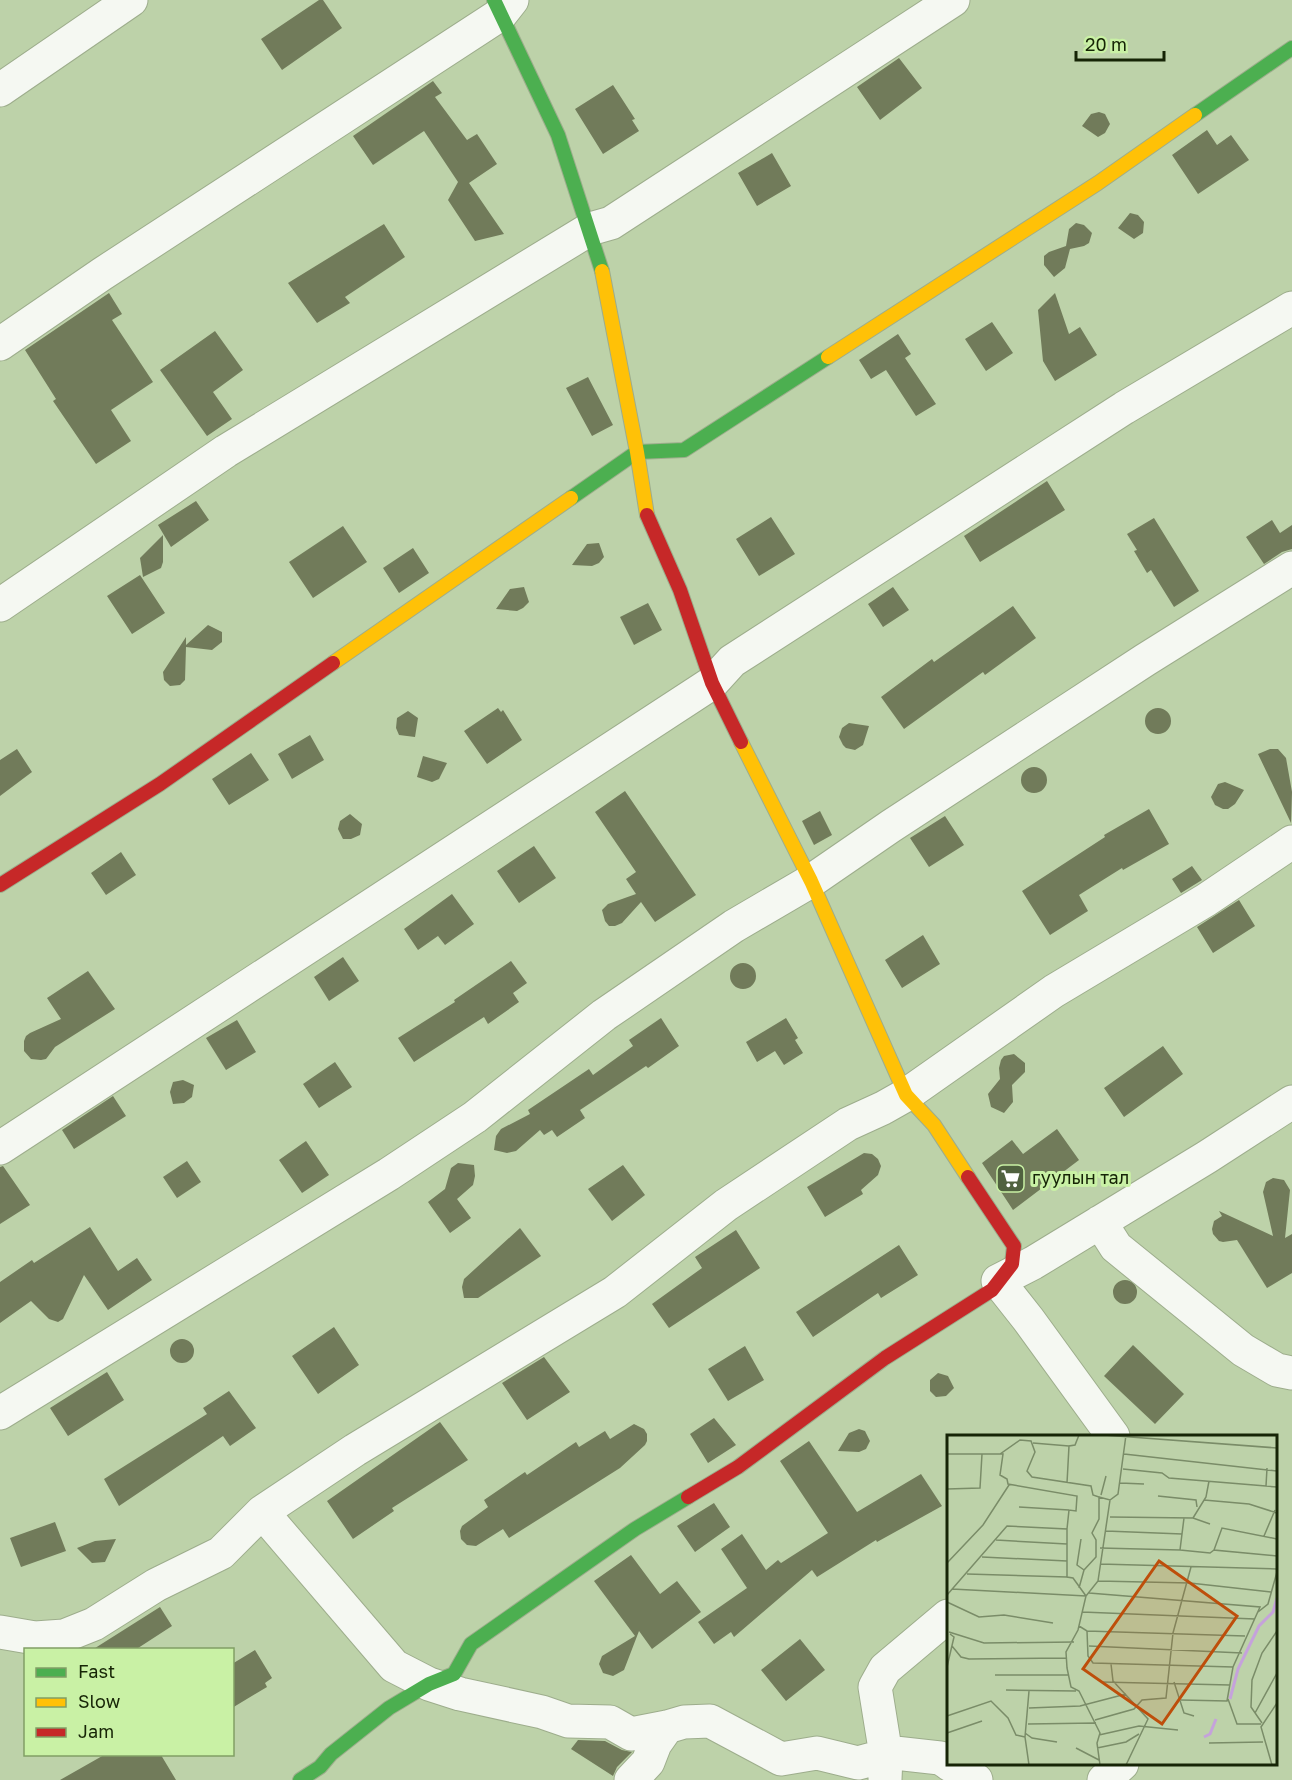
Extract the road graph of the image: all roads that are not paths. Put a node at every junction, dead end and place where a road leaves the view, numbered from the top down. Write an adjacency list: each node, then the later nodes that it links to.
1 (131, 0): 5 (street)
2 (953, 0): 6 (street)
3 (502, 5): 6 (street); 8 (street)
4 (1292, 48): 9 (street)
5 (0, 90)
6 (590, 229): 9 (street); 11 (street)
7 (1292, 308): 12 (street)
8 (0, 344)
9 (637, 452): 12 (street); 15 (street)
10 (1292, 568): 14 (street)
11 (0, 605)
12 (712, 682): 14 (street); 18 (street)
13 (1292, 842): 16 (street)
14 (811, 881): 16 (street); 22 (street)
15 (0, 885)
16 (906, 1095): 20 (street); 24 (street)
17 (1292, 1102): 19 (street)
18 (0, 1148)
19 (1100, 1222): 20 (street); 21 (street)
20 (998, 1281): 23 (street); 27 (street)
21 (1292, 1373)
22 (0, 1413)
23 (1112, 1435)
24 (262, 1512): 26 (street); 27 (street)
25 (947, 1617): 32 (street)
26 (0, 1632)
27 (429, 1684): 28 (street); 33 (street)
28 (667, 1727): 32 (street); 34 (street)
29 (947, 1762): 32 (street)
30 (952, 1765): 35 (street)
31 (1121, 1765): 36 (street)
32 (885, 1768)
33 (300, 1780)
34 (632, 1780)
35 (976, 1780)
36 (1104, 1780)

